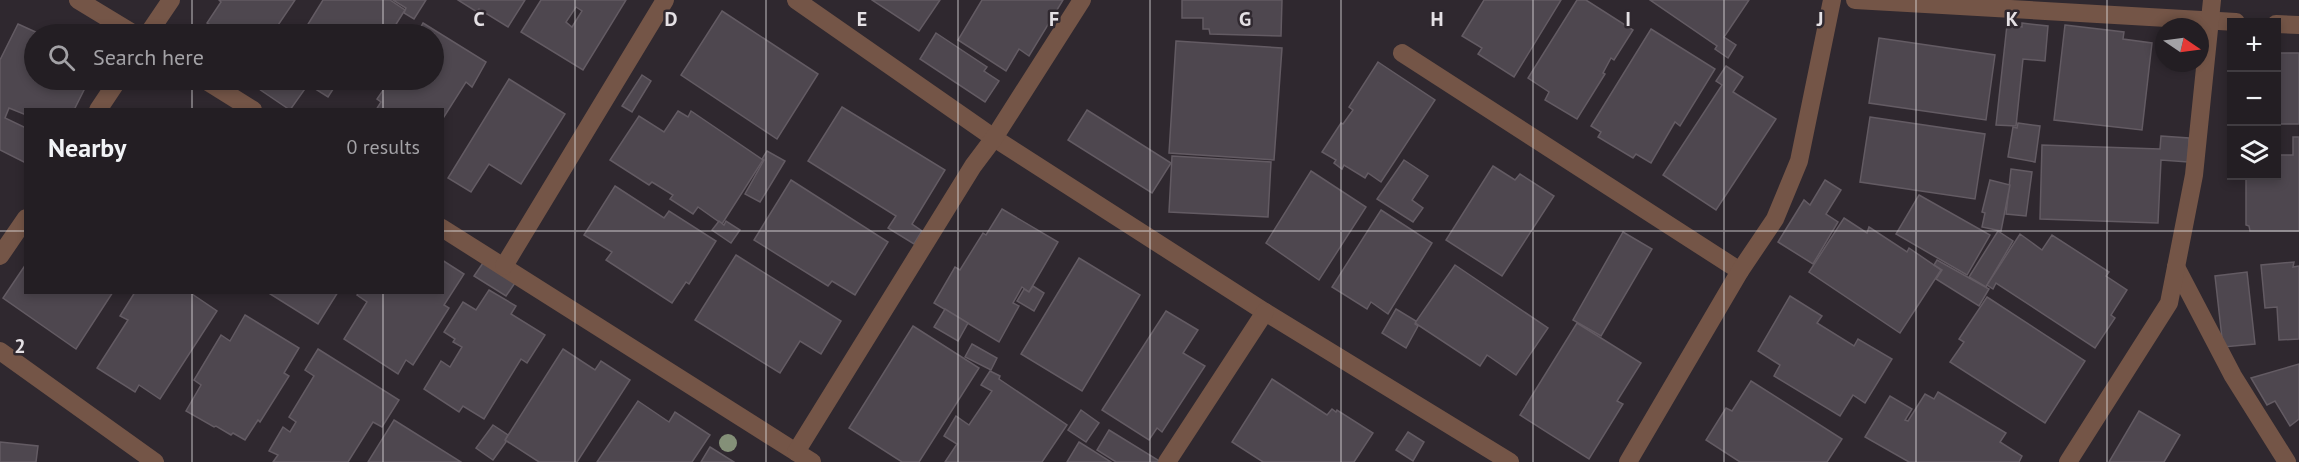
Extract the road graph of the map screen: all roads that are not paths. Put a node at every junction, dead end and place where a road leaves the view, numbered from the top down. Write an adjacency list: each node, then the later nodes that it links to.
1 (78, 0): 11 (street)
2 (171, 0): 12 (street)
3 (665, 0): 24 (street)
4 (796, 0): 20 (street)
5 (1082, 0): 20 (street)
6 (1832, 0): 26 (street)
7 (1854, 0): 9 (street)
8 (2212, 0): 9 (street)
9 (2210, 21): 10 (street); 25 (street)
10 (2227, 22)
11 (118, 24)
12 (155, 24)
13 (2281, 24): 14 (street)
14 (2299, 25)
15 (1402, 53): 26 (street)
16 (111, 90): 18 (street)
17 (222, 90): 19 (street)
18 (99, 108)
19 (250, 108)
20 (994, 138): 27 (street); 29 (street)
21 (24, 221): 23 (street)
22 (444, 229): 24 (street)
23 (0, 256)
24 (504, 266): 29 (street)
25 (2176, 267): 35 (street); 36 (street)
26 (1740, 271): 34 (street)
27 (1265, 312): 32 (street); 33 (street)
28 (0, 351): 30 (street)
29 (796, 452): 31 (street)
30 (155, 462)
31 (812, 462)
32 (1167, 462)
33 (1510, 462)
34 (1628, 462)
35 (2068, 462)
36 (2287, 462)

